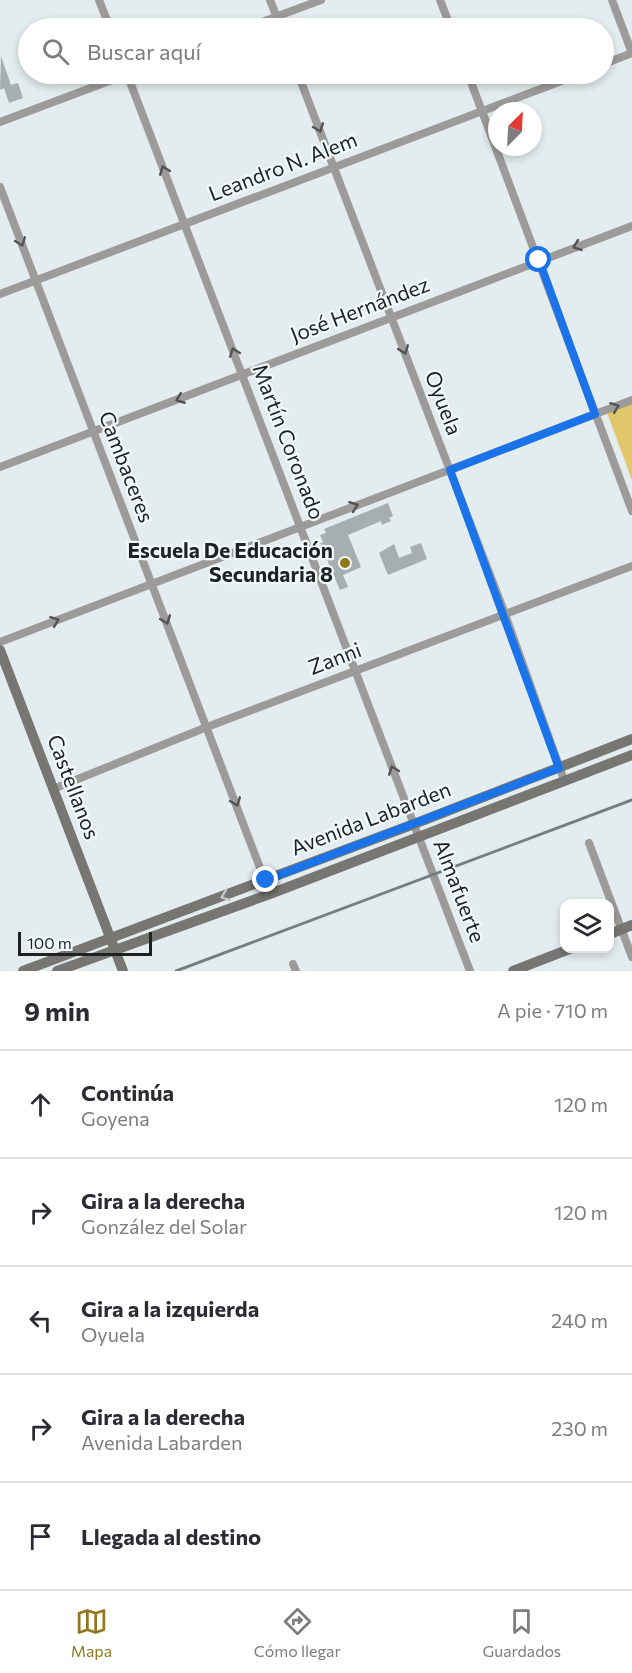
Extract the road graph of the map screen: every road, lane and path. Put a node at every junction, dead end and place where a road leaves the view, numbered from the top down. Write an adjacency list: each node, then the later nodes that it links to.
1 (99, 0): 7 (street)
2 (270, 0): 6 (street)
3 (321, 0): 6 (street)
4 (440, 0): 8 (street)
5 (612, 0): 9 (street)
6 (276, 17)
7 (106, 18)
8 (447, 18)
9 (632, 53): 10 (street)
10 (614, 60)
11 (101, 84): 17 (street)
12 (131, 84): 20 (street, Martín Coronado, one-way to 12)
13 (302, 84): 18 (street, Oyuela, one-way to 18)
14 (472, 84): 16 (street)
15 (554, 84): 16 (street, Leandro N. Alem)
16 (482, 111): 18 (street, Leandro N. Alem); 22 (street)
17 (0, 122)
18 (334, 167): 20 (street, Leandro N. Alem); 25 (street, Oyuela)
19 (0, 187): 23 (street, Cambaceres, one-way to 23)
20 (185, 224): 23 (street, Leandro N. Alem); 26 (street, Martín Coronado, one-way to 20)
21 (632, 226): 22 (street, José Hernández, one-way to 22)
22 (539, 260): 25 (street, José Hernández); 28 (street)
23 (36, 281): 24 (street, Leandro N. Alem); 29 (street, Cambaceres)
24 (0, 294)
25 (391, 317): 26 (street, José Hernández); 31 (street, Oyuela, one-way to 31)
26 (242, 374): 29 (street, José Hernández, one-way to 29); 33 (street, Martín Coronado)
27 (632, 400): 28 (street, one-way to 27)
28 (595, 414): 31 (street); 32 (street)
29 (94, 433): 30 (street, José Hernández); 35 (street, Cambaceres)
30 (0, 467)
31 (450, 470): 33 (street, one-way to 31); 36 (street, Oyuela)
32 (632, 511)
33 (301, 527): 35 (street); 39 (street, Martín Coronado)
34 (632, 566): 36 (street, Zanni)
35 (152, 584): 37 (street, one-way to 35); 40 (street, Cambaceres, one-way to 40)
36 (505, 614): 39 (street, Zanni); 43 (street, Oyuela)
37 (0, 642)
38 (0, 650): 45 (street, Castellanos)
39 (355, 670): 40 (street, Zanni); 46 (street, Martín Coronado, one-way to 39)
40 (207, 727): 45 (street, Zanni); 49 (street, Cambaceres, one-way to 49)
41 (632, 739): 43 (street, Avenida Labarden)
42 (632, 755): 44 (street, Avenida Labarden)
43 (559, 768): 44 (street, Oyuela); 46 (street, Avenida Labarden)
44 (564, 780): 47 (street, Avenida Labarden)
45 (53, 789): 54 (street, Castellanos)
46 (414, 824): 47 (street, Almafuerte); 49 (street, Avenida Labarden)
47 (419, 836): 50 (street, Avenida Labarden); 60 (street, Almafuerte)
48 (589, 843): 52 (street)
49 (266, 880): 50 (street, Cambaceres); 54 (street, Avenida Labarden, one-way to 54)
50 (270, 894): 54 (street, Avenida Labarden)
51 (632, 925): 52 (street)
52 (621, 930): 53 (street); 56 (street)
53 (614, 932)
54 (113, 944): 57 (street, Avenida Labarden); 58 (street, Avenida Labarden); 59 (street, Castellanos)
55 (560, 953): 61 (street)
56 (632, 957)
57 (22, 971)
58 (57, 971)
59 (123, 971)
60 (470, 971)
61 (513, 971)

